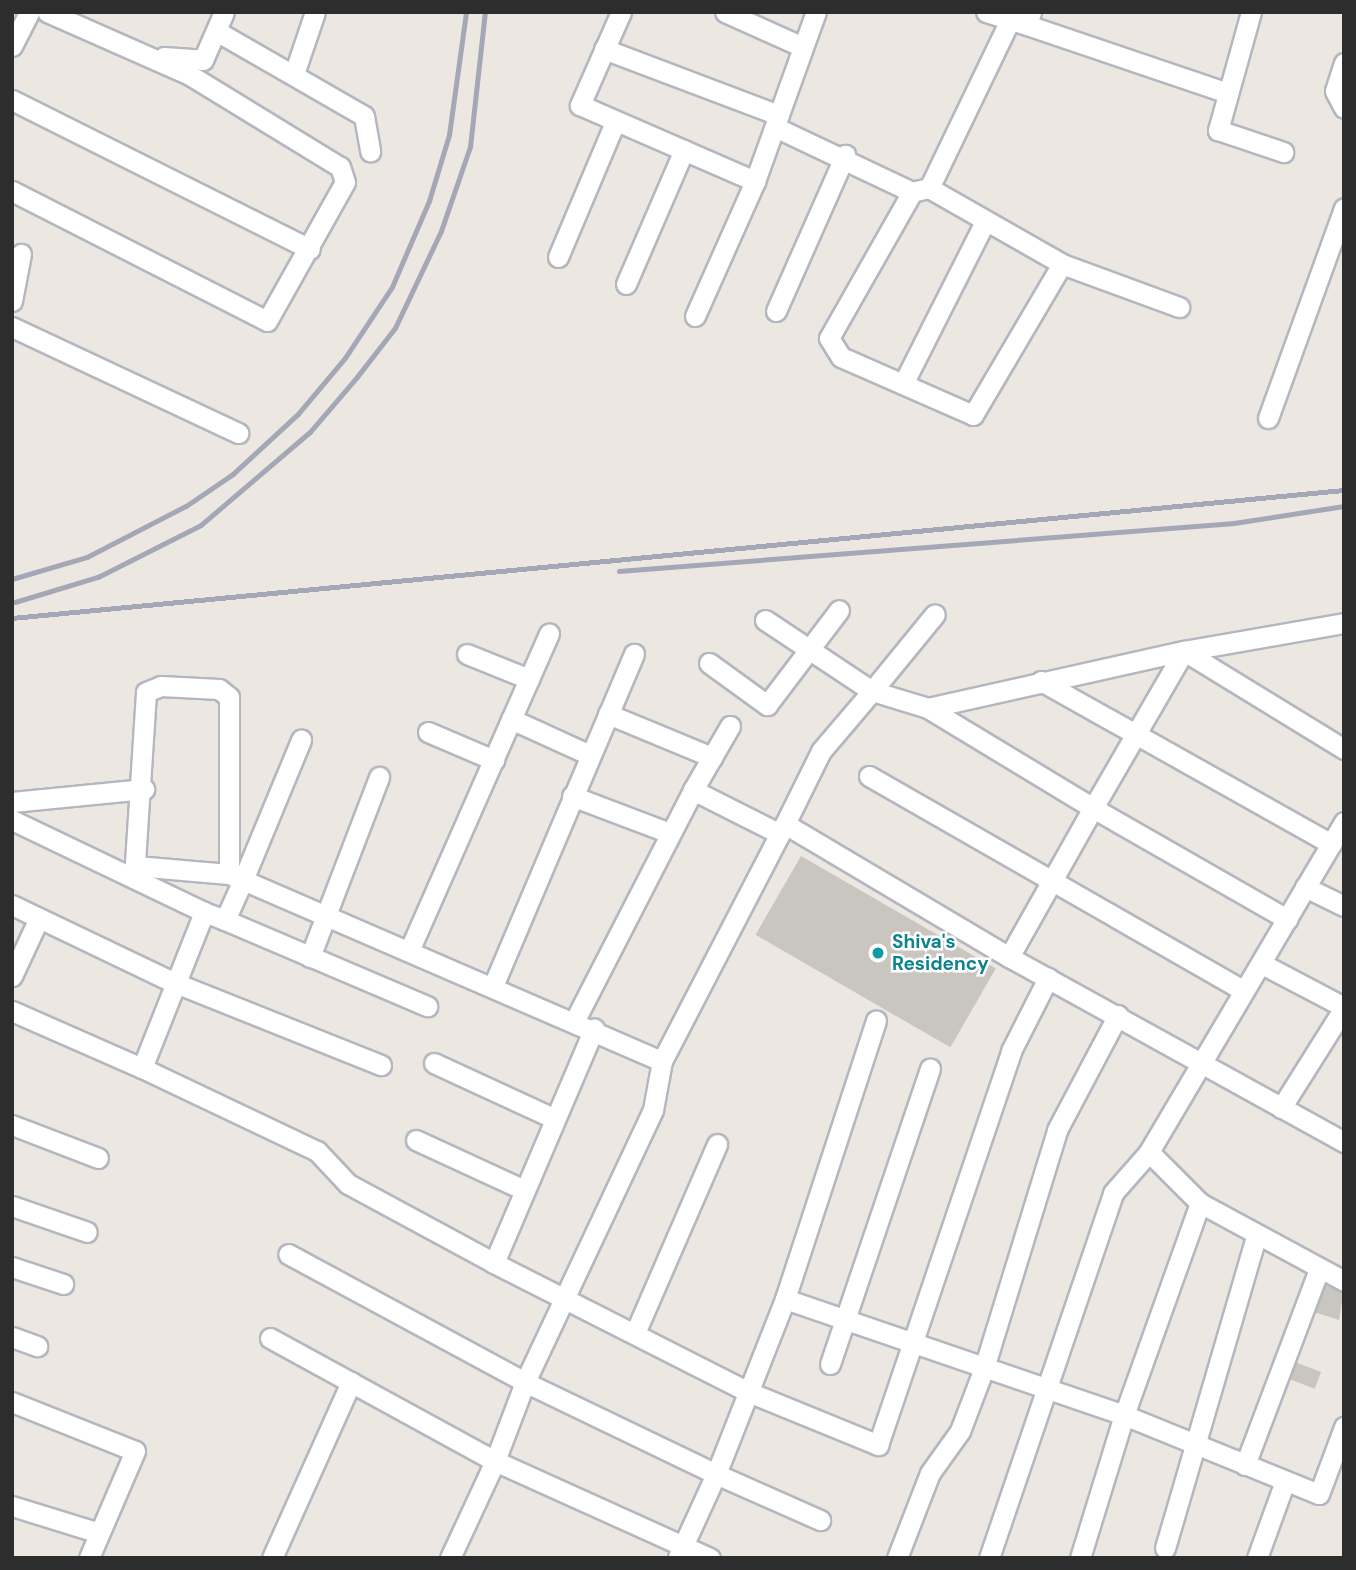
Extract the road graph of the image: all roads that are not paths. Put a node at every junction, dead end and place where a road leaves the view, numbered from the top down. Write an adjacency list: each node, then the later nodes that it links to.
1 (29, 12): 12 (street)
2 (47, 12): 15 (street)
3 (224, 12): 11 (street)
4 (315, 12): 17 (street)
5 (621, 12): 14 (street)
6 (725, 12): 13 (street)
7 (816, 12): 13 (street)
8 (986, 12): 10 (street)
9 (1251, 12): 18 (street)
10 (1023, 19): 18 (street); 28 (street)
11 (218, 32): 15 (street); 17 (street)
12 (12, 46)
13 (803, 47): 21 (street)
14 (604, 49): 21 (street); 22 (street)
15 (149, 56): 32 (street)
16 (1344, 63): 20 (street)
17 (294, 74): 24 (street)
18 (1228, 93): 25 (street)
19 (12, 100): 32 (street)
20 (1344, 108)
21 (777, 121): 26 (street); 27 (street)
22 (615, 122): 23 (street); 34 (street)
23 (684, 150): 27 (street); 36 (street)
24 (370, 151)
25 (1283, 152)
26 (845, 155): 28 (street); 39 (street)
27 (755, 181): 40 (street)
28 (920, 190): 31 (street); 42 (street)
29 (12, 191): 32 (street)
30 (1344, 208): 43 (street)
31 (985, 222): 35 (street); 42 (street)
32 (310, 249)
33 (21, 254): 37 (street)
34 (558, 257)
35 (1062, 264): 38 (street); 42 (street)
36 (626, 284)
37 (12, 301)
38 (1179, 307)
39 (776, 311)
40 (695, 316)
41 (12, 327): 44 (street)
42 (902, 384)
43 (1268, 418)
44 (239, 433)
45 (839, 610): 50 (street)
46 (934, 614): 57 (street)
47 (765, 620): 50 (street)
48 (1344, 623): 51 (street)
49 (549, 634): 55 (street)
50 (809, 649): 54 (street); 57 (street)
51 (1184, 651): 56 (street); 63 (street); 65 (street)
52 (467, 653): 55 (street)
53 (634, 654): 59 (street)
54 (709, 663)
55 (529, 679): 60 (street)
56 (1041, 681): 58 (street); 63 (street)
57 (873, 691): 58 (street); 78 (street)
58 (928, 708): 75 (street)
59 (608, 714): 66 (street); 67 (street)
60 (511, 719): 66 (street); 68 (street)
61 (730, 726): 67 (street)
62 (428, 732): 68 (street)
63 (1132, 737): 75 (street); 80 (street)
64 (301, 740): 82 (street)
65 (1344, 749)
66 (590, 755): 73 (street)
67 (712, 757): 72 (street)
68 (494, 760): 92 (street)
69 (869, 776): 83 (street)
70 (379, 777): 88 (street)
71 (144, 789): 74 (street); 81 (street); 82 (street)
72 (693, 790): 78 (street); 79 (street)
73 (572, 796): 79 (street); 99 (street)
74 (12, 802)
75 (1093, 808): 83 (street); 90 (street)
76 (12, 820): 81 (street)
77 (1344, 822): 80 (street)
78 (782, 829): 94 (street); 108 (street)
79 (667, 832): 106 (street)
80 (1332, 844): 84 (street)
81 (135, 872): 82 (street); 87 (street)
82 (236, 877): 88 (street); 91 (street)
83 (1054, 884): 94 (street); 100 (street)
84 (1305, 887): 86 (street); 90 (street)
85 (12, 905): 89 (street)
86 (1344, 906)
87 (204, 912): 91 (street); 98 (street)
88 (324, 917): 92 (street); 93 (street)
89 (39, 918): 96 (street); 98 (street)
90 (1287, 919): 95 (street)
91 (225, 920): 93 (street)
92 (409, 951): 99 (street)
93 (310, 957): 101 (street)
94 (1009, 957): 97 (street)
95 (1264, 964): 100 (street); 102 (street)
96 (12, 976)
97 (1048, 978): 104 (street); 138 (street)
98 (173, 982): 110 (street); 111 (street)
99 (493, 986): 106 (street)
100 (1241, 989): 107 (street)
101 (428, 1006)
102 (1344, 1008): 113 (street)
103 (12, 1012): 111 (street)
104 (1118, 1015): 107 (street); 141 (street)
105 (876, 1020): 132 (street)
106 (584, 1024): 108 (street); 114 (street)
107 (1201, 1060): 113 (street); 119 (street)
108 (662, 1061): 133 (street)
109 (434, 1063): 114 (street)
110 (381, 1065)
111 (142, 1068): 127 (street)
112 (930, 1068): 134 (street)
113 (1281, 1108): 117 (street)
114 (553, 1118): 121 (street)
115 (12, 1125): 120 (street)
116 (416, 1140): 121 (street)
117 (1344, 1142)
118 (717, 1144): 135 (street)
119 (1149, 1152): 122 (street); 144 (street)
120 (98, 1158)
121 (524, 1191): 127 (street)
122 (1200, 1203): 125 (street); 147 (street)
123 (12, 1206): 124 (street)
124 (87, 1232)
125 (1256, 1237): 129 (street); 149 (street)
126 (288, 1254): 143 (street)
127 (494, 1263): 133 (street)
128 (12, 1267): 131 (street)
129 (1319, 1269): 130 (street); 151 (street)
130 (1344, 1281)
131 (63, 1284)
132 (785, 1298): 134 (street); 145 (street)
133 (566, 1300): 135 (street); 143 (street)
134 (845, 1320): 138 (street); 140 (street)
135 (635, 1333): 145 (street)
136 (12, 1337): 139 (street)
137 (270, 1338): 142 (street)
138 (916, 1345): 141 (street); 145 (street)
139 (37, 1346)
140 (830, 1364)
141 (984, 1368): 144 (street); 163 (street)
142 (351, 1382): 150 (street); 160 (street)
143 (525, 1382): 150 (street); 152 (street)
144 (1043, 1388): 147 (street); 164 (street)
145 (746, 1391): 152 (street)
146 (12, 1402): 156 (street)
147 (1124, 1415): 149 (street); 165 (street)
148 (1344, 1427): 153 (street)
149 (1192, 1444): 151 (street); 157 (street)
150 (495, 1461): 158 (street); 161 (street)
151 (1245, 1465): 153 (street)
152 (716, 1474): 155 (street); 158 (street)
153 (1285, 1481): 166 (street)
154 (12, 1506): 156 (street)
155 (820, 1520)
156 (99, 1533): 159 (street)
157 (1165, 1548)
158 (680, 1552): 162 (street)
159 (89, 1558)
160 (272, 1558)
161 (450, 1558)
162 (710, 1558)
163 (897, 1558)
164 (989, 1558)
165 (1080, 1558)
166 (1257, 1558)

